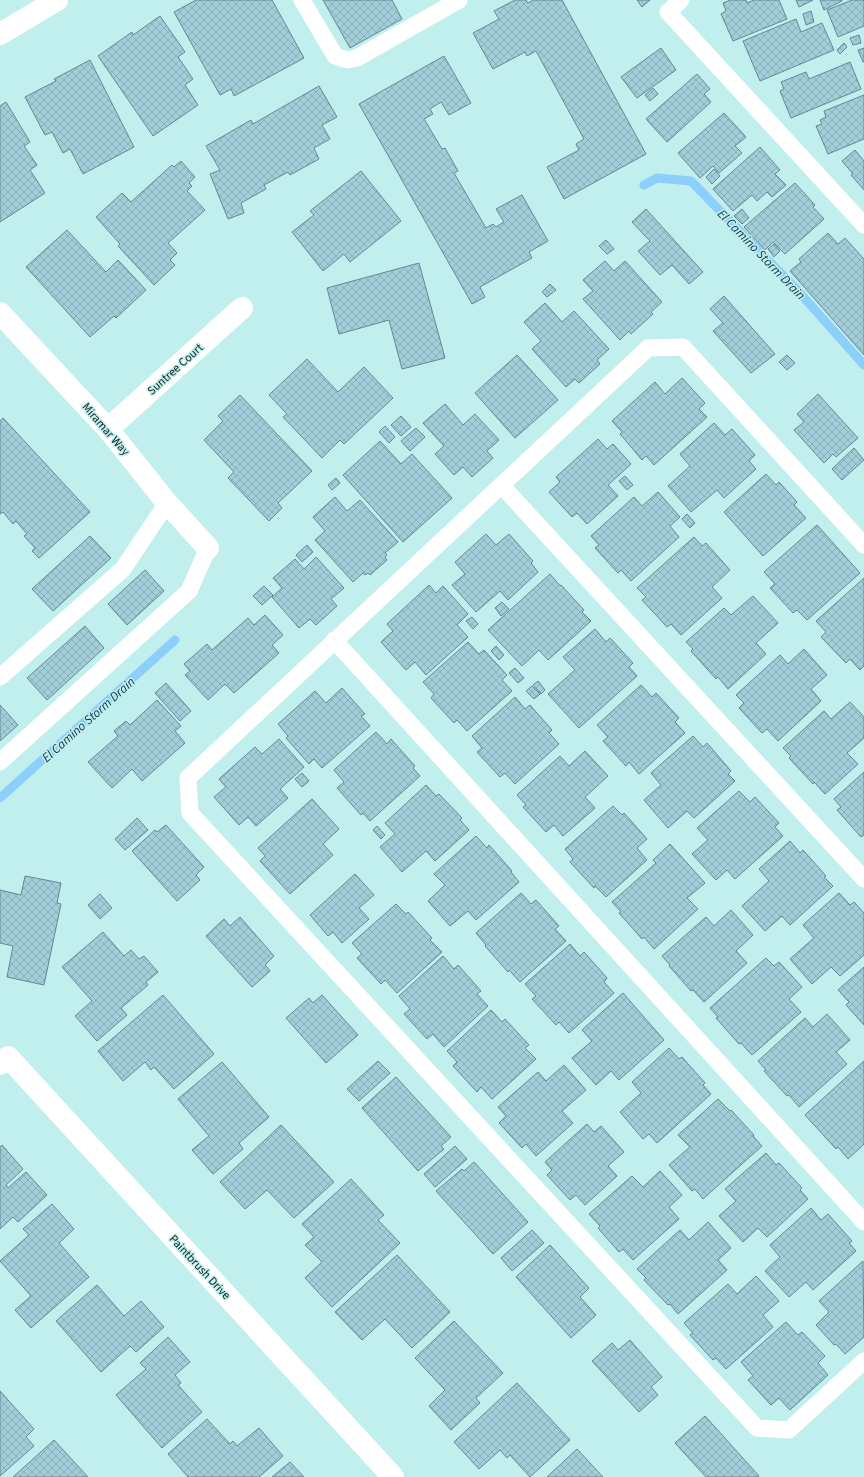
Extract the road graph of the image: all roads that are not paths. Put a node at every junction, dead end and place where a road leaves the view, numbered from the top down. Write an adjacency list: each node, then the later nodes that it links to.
1 (57, 0): 6 (street)
2 (302, 0): 5 (lane)
3 (459, 0): 5 (lane)
4 (681, 0): 7 (lane)
5 (434, 6)
6 (0, 34)
7 (864, 225)
8 (242, 308): 10 (street, Suntree Court)
9 (0, 313): 10 (street, Miramar Way)
10 (108, 429): 12 (street, Miramar Way)
11 (502, 486): 13 (lane); 15 (lane); 18 (lane)
12 (167, 502): 14 (street, Miramar Way); 16 (lane)
13 (864, 545)
14 (208, 548): 17 (lane)
15 (334, 640): 20 (lane); 21 (lane)
16 (0, 677)
17 (0, 762)
18 (864, 879)
19 (4, 1061): 22 (street, Paintbrush Drive)
20 (864, 1222)
21 (864, 1361)
22 (393, 1477)

